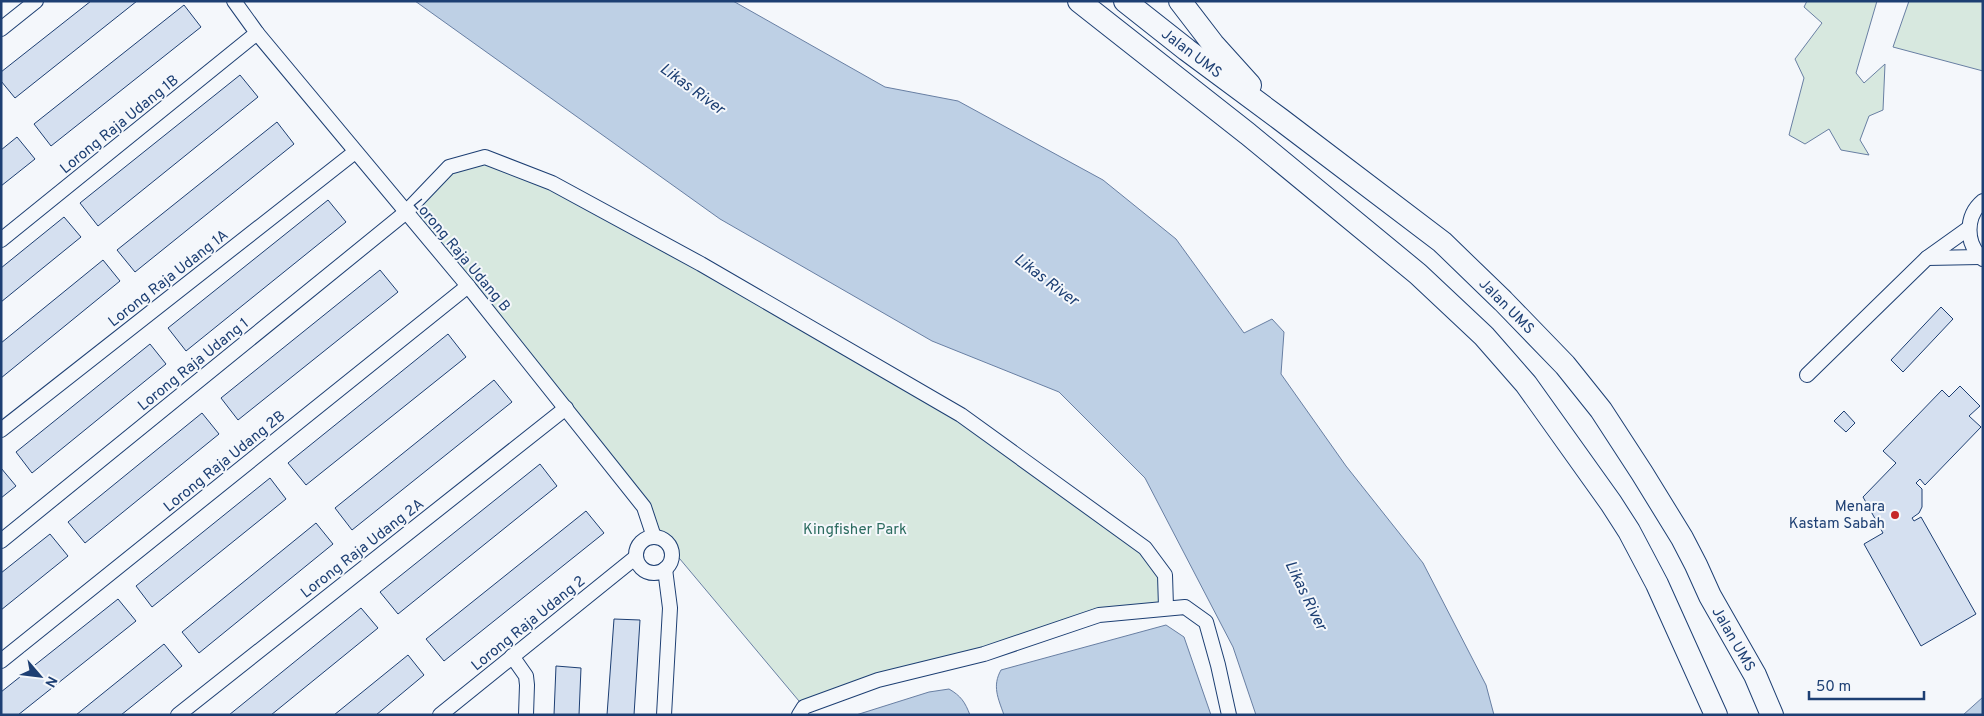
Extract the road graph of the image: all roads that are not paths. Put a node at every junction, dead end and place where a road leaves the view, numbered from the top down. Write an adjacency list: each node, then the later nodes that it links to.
1 (36, 1): 6 (street)
2 (234, 1): 7 (street, Lorong Raja Udang B)
3 (1079, 1): 33 (highway, Jalan UMS)
4 (1125, 1): 8 (highway, Jalan UMS)
5 (1180, 1): 8 (highway)
6 (1, 30)
7 (257, 33): 9 (street, Lorong Raja Udang B); 13 (street, Lorong Raja Udang 1B)
8 (1280, 119): 34 (highway, Jalan UMS)
9 (355, 152): 11 (street, Lorong Raja Udang B); 19 (street, Lorong Raja Udang 1A)
10 (1983, 201): 12 (street)
11 (405, 213): 16 (street, Lorong Raja Udang B); 21 (street, Lorong Raja Udang 1); 24 (street, Lorong Raja Udang 1)
12 (1969, 228): 14 (street); 15 (street)
13 (1, 240)
14 (1928, 258): 15 (street); 17 (street)
15 (1981, 258)
16 (468, 286): 18 (street, Lorong Raja Udang B); 26 (street, Lorong Raja Udang 2B)
17 (1807, 375)
18 (566, 408): 20 (street, Lorong Raja Udang B); 27 (street, Lorong Raja Udang 2A)
19 (1, 430)
20 (654, 537): 22 (street); 23 (street)
21 (1, 541)
22 (636, 557): 23 (street); 25 (street, Lorong Raja Udang 2)
23 (665, 569): 30 (street)
24 (1166, 607): 31 (street); 32 (street)
25 (512, 656): 28 (street, Lorong Raja Udang 2); 29 (street)
26 (1, 661)
27 (178, 715)
28 (440, 715)
29 (526, 715)
30 (664, 715)
31 (799, 715)
32 (1229, 715)
33 (1716, 715)
34 (1772, 715)

